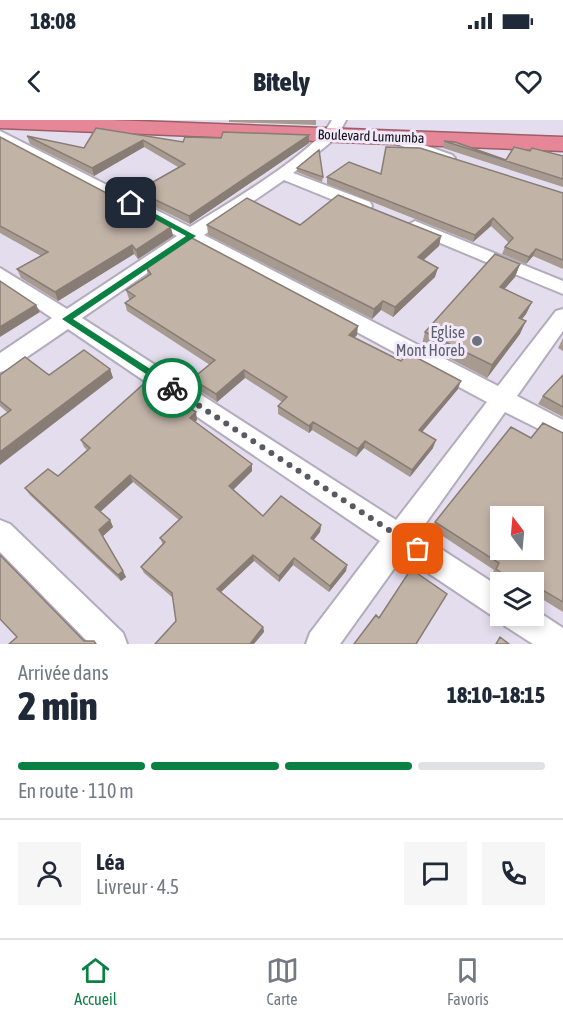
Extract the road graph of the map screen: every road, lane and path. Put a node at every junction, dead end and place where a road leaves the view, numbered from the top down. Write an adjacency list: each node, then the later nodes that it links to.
1 (364, 120): 5 (highway, Boulevard Lumumba)
2 (0, 122): 3 (highway, Boulevard Lumumba)
3 (46, 122): 4 (highway, Boulevard Lumumba)
4 (336, 127): 7 (highway, Boulevard Lumumba); 10 (street)
5 (563, 129)
6 (0, 135): 13 (street)
7 (387, 136): 8 (highway, Boulevard Lumumba); 9 (street)
8 (563, 144)
9 (458, 162)
10 (282, 174): 11 (street); 13 (street)
11 (381, 212)
12 (403, 221): 15 (street)
13 (192, 236): 17 (street); 19 (street)
14 (0, 274): 17 (street)
15 (563, 288)
16 (563, 316): 19 (street)
17 (67, 319): 18 (street); 22 (street)
18 (0, 364)
19 (503, 400): 20 (street); 22 (street)
20 (563, 431)
21 (0, 533): 25 (street)
22 (401, 538): 23 (street); 26 (street)
23 (490, 598)
24 (533, 626): 27 (street)
25 (112, 644)
26 (321, 644)
27 (560, 644)

